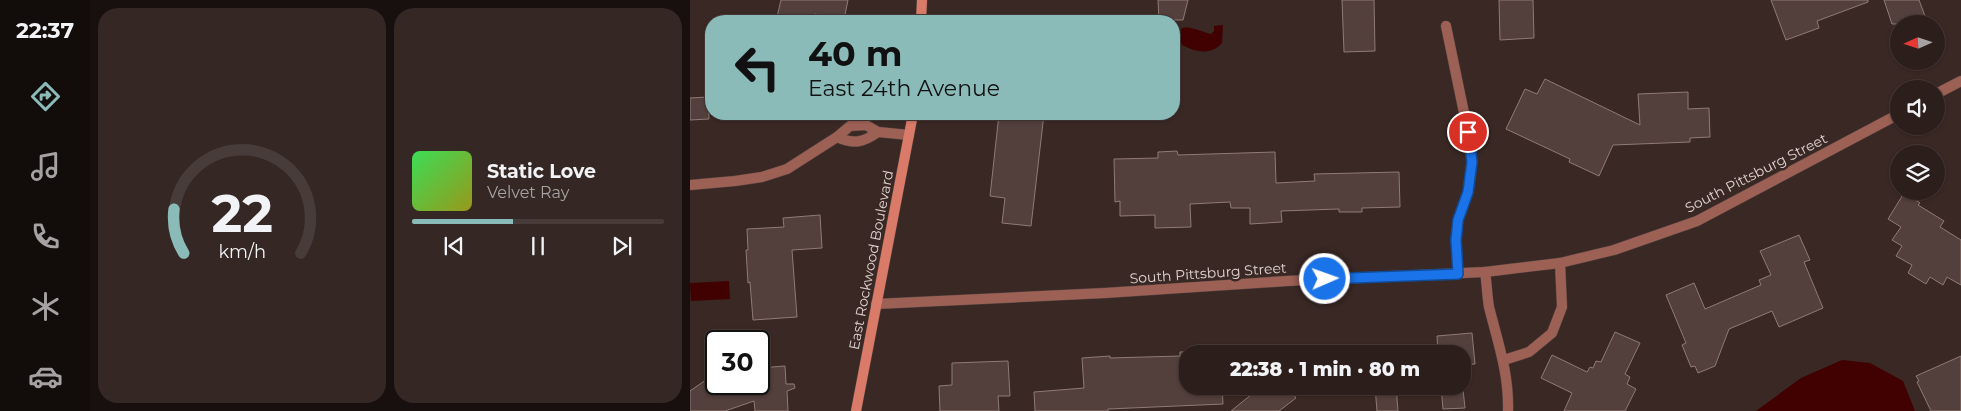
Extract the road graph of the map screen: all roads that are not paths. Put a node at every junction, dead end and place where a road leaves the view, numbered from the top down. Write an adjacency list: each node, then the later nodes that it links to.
1 (922, 0): 2 (street)
2 (921, 15)
3 (1446, 26): 14 (street)
4 (1961, 81): 5 (street)
5 (1945, 89)
6 (1890, 119): 12 (street, South Pittsburg Street)
7 (912, 120): 9 (street, East Rockwood Boulevard)
8 (878, 132): 9 (street); 10 (street); 10 (street)
9 (909, 135): 15 (street, East Rockwood Boulevard)
10 (838, 137): 11 (street)
11 (690, 185)
12 (1560, 263): 13 (street, South Pittsburg Street); 16 (street)
13 (1485, 272): 14 (street, South Pittsburg Street); 16 (street)
14 (1458, 274): 15 (street, South Pittsburg Street)
15 (876, 304): 17 (street, East Rockwood Boulevard)
16 (1504, 360): 18 (street)
17 (856, 411)
18 (1508, 411)

